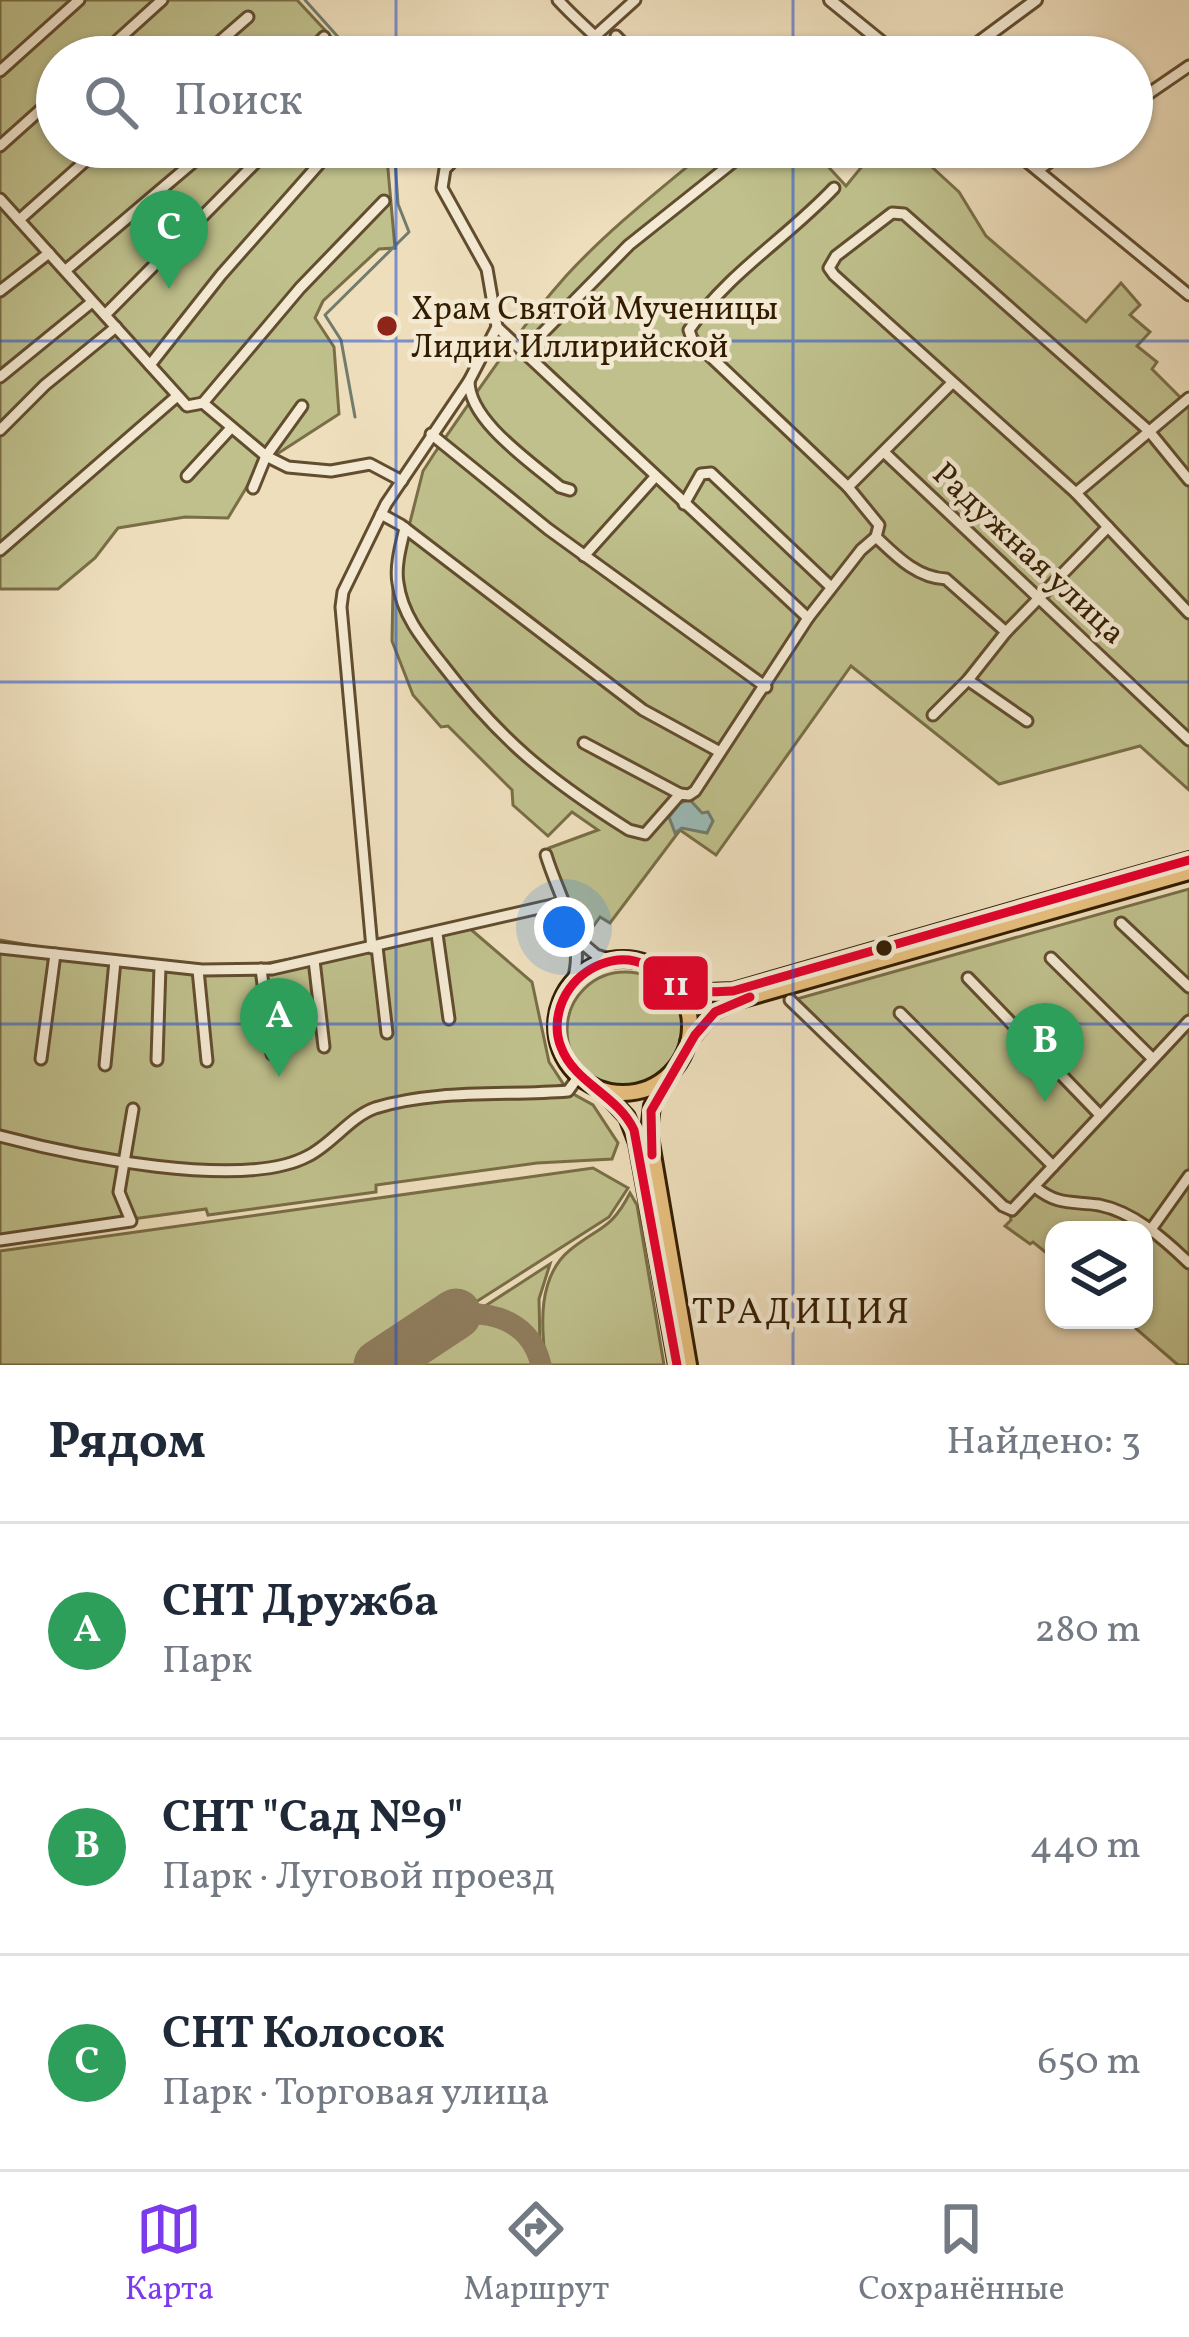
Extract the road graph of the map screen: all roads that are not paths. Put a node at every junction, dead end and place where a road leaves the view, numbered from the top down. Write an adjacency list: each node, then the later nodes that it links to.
1 (79, 0): 9 (street)
2 (161, 0): 10 (street)
3 (558, 0): 8 (street)
4 (635, 0): 8 (street)
5 (830, 0): 12 (street)
6 (1036, 0): 13 (street)
7 (248, 17): 11 (street)
8 (598, 35)
9 (39, 36)
10 (121, 36)
11 (226, 36)
12 (874, 36)
13 (985, 36)
14 (36, 39): 16 (street)
15 (1189, 66): 17 (street)
16 (0, 71)
17 (1153, 91)
18 (36, 113): 19 (street)
19 (0, 146)
20 (77, 168): 32 (street)
21 (187, 168): 34 (street)
22 (250, 168): 38 (street)
23 (315, 168): 42 (street)
24 (448, 168): 40 (street)
25 (726, 168): 41 (street)
26 (1036, 168): 28 (street)
27 (1041, 168): 28 (street)
28 (1038, 170): 36 (street)
29 (833, 188): 60 (street)
30 (383, 201): 48 (street)
31 (2, 206): 32 (street)
32 (19, 220): 33 (street)
33 (49, 253): 34 (street); 35 (street)
34 (66, 270): 37 (street)
35 (0, 291)
36 (1189, 295)
37 (92, 302): 38 (street); 43 (street)
38 (105, 315): 39 (street)
39 (116, 327): 42 (street); 51 (street)
40 (497, 327): 41 (street); 44 (street)
41 (526, 350): 57 (street)
42 (150, 365): 46 (street)
43 (0, 377)
44 (470, 381): 53 (street); 62 (street)
45 (951, 384): 52 (street); 54 (street); 63 (street)
46 (176, 398): 48 (street); 69 (street)
47 (1189, 398): 52 (street)
48 (203, 403): 50 (street)
49 (302, 406): 55 (street)
50 (231, 428): 55 (street); 56 (street)
51 (0, 430)
52 (1149, 431): 58 (street); 63 (street)
53 (431, 434): 59 (street); 70 (street)
54 (886, 454): 60 (street); 72 (street, Радужная улица)
55 (266, 456): 59 (street); 61 (street)
56 (188, 476)
57 (655, 477): 64 (street); 70 (street)
58 (1189, 480)
59 (402, 481): 65 (street)
60 (848, 487): 68 (street)
61 (253, 488)
62 (570, 490)
63 (1076, 493): 66 (street)
64 (684, 504): 71 (street); 74 (street)
65 (381, 514): 67 (street); 91 (street)
66 (1108, 527): 72 (street); 73 (street)
67 (405, 528): 82 (street); 83 (street)
68 (876, 537): 71 (street); 75 (street)
69 (0, 550)
70 (584, 556): 77 (street)
71 (831, 587): 74 (street)
72 (1039, 599): 75 (street); 80 (street, Радужная улица)
73 (1189, 613)
74 (808, 618): 77 (street)
75 (1006, 632): 76 (street)
76 (968, 680): 78 (street); 79 (street)
77 (766, 686): 82 (street)
78 (933, 715)
79 (1027, 721)
80 (1189, 740)
81 (584, 743): 83 (street)
82 (720, 752): 83 (street)
83 (680, 794)
84 (546, 855): 87 (street)
85 (1189, 860): 102 (main road)
86 (1189, 872): 110 (main road)
87 (561, 903): 89 (street); 90 (street)
88 (1121, 923): 104 (street)
89 (437, 934): 91 (street); 107 (street)
90 (576, 938): 96 (street); 103 (street)
91 (375, 947): 95 (street); 109 (street)
92 (0, 948): 93 (street)
93 (55, 954): 97 (street); 114 (street)
94 (1051, 958): 113 (street)
95 (314, 960): 99 (street); 111 (street)
96 (614, 960): 102 (main road); 103 (main road)
97 (115, 961): 98 (street); 117 (street)
98 (160, 966): 100 (street); 115 (street)
99 (261, 969): 100 (street); 112 (street)
100 (198, 970): 116 (street)
101 (968, 978): 122 (street)
102 (674, 983): 110 (main road)
103 (571, 985): 118 (main road)
104 (1189, 987)
105 (790, 1000): 127 (street)
106 (900, 1013): 125 (street)
107 (449, 1019)
108 (1189, 1021): 113 (street)
109 (387, 1034)
110 (688, 1042): 119 (main road)
111 (324, 1047)
112 (272, 1054)
113 (1153, 1058): 122 (street)
114 (41, 1059)
115 (157, 1060)
116 (207, 1061)
117 (105, 1065)
118 (579, 1076): 120 (main road); 124 (street)
119 (667, 1077): 120 (main road); 134 (main road)
120 (600, 1089): 133 (main road)
121 (133, 1109): 124 (street)
122 (1100, 1115): 125 (street)
123 (0, 1136): 124 (street)
124 (126, 1163): 131 (street)
125 (1054, 1166): 127 (street)
126 (1189, 1176): 129 (street)
127 (1035, 1187): 128 (street)
128 (1135, 1221)
129 (1153, 1227)
130 (1153, 1229): 132 (street)
131 (0, 1240)
132 (1189, 1263)
133 (677, 1365)
134 (689, 1365)

